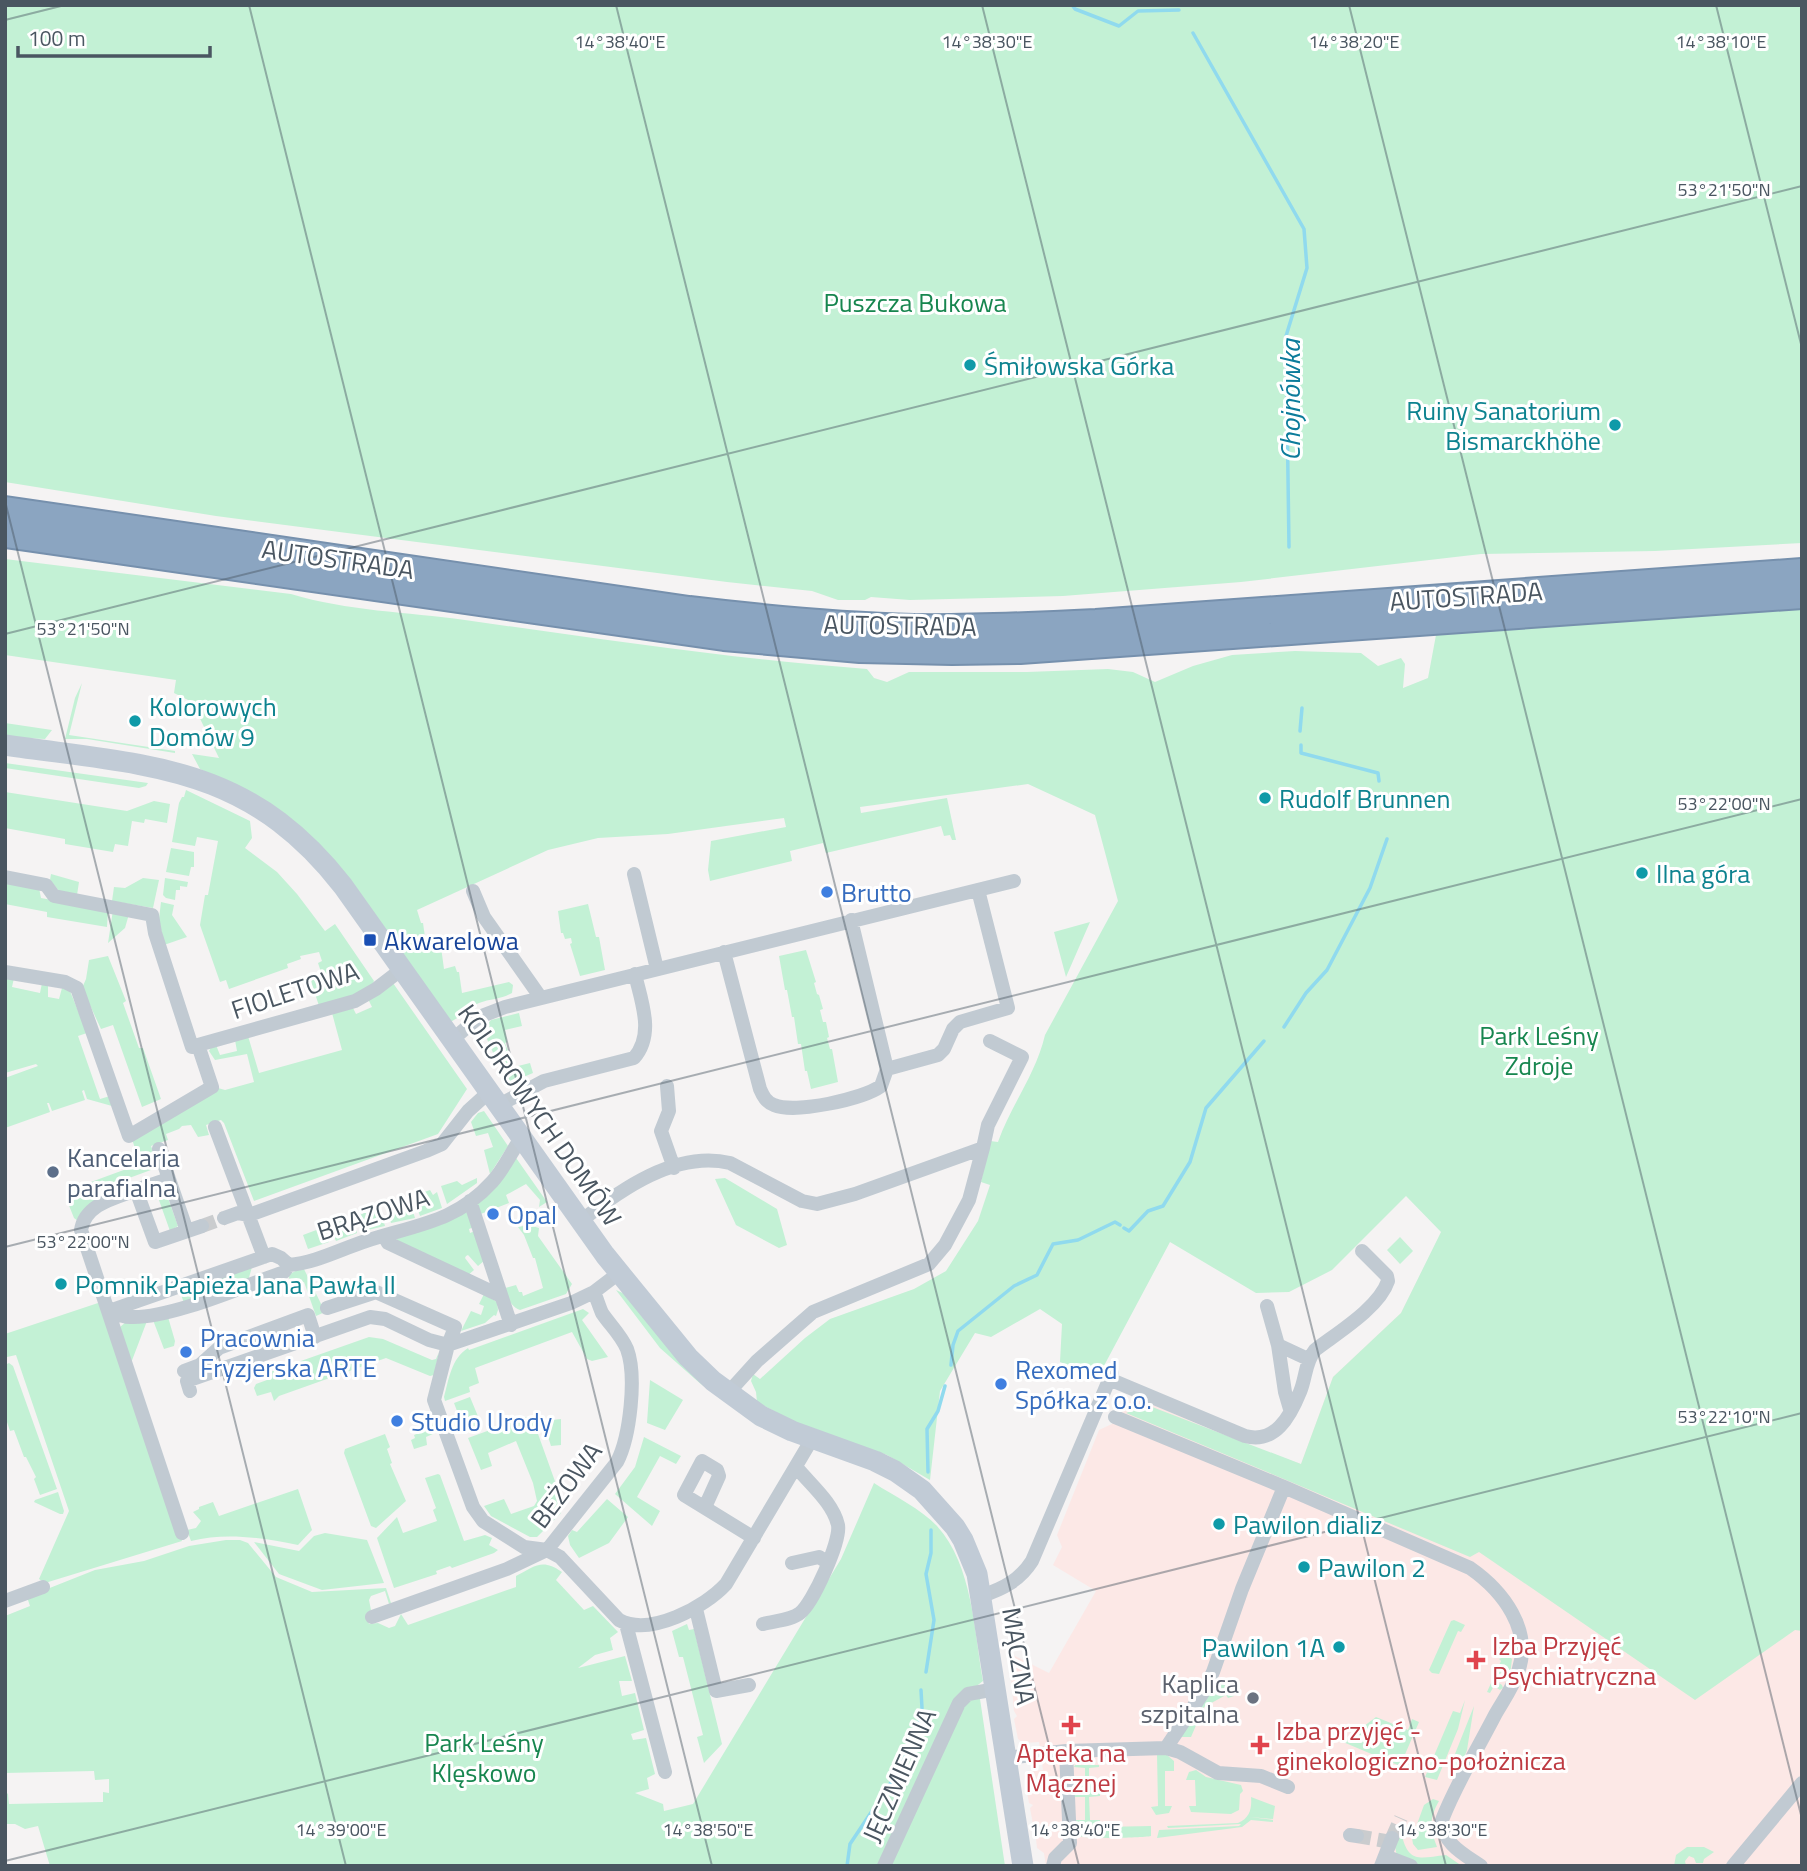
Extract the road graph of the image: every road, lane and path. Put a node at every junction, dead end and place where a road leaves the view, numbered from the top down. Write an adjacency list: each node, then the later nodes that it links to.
1 (5, 510): 6 (highway, AUTOSTRADA)
2 (5, 534): 6 (highway, AUTOSTRADA)
3 (1802, 572): 5 (highway, AUTOSTRADA)
4 (1802, 595): 5 (highway, AUTOSTRADA)
5 (1488, 606): 6 (highway, AUTOSTRADA)
6 (1377, 614)
7 (5, 745): 15 (street, KOLOROWYCH DOMÓW)
8 (634, 874): 16 (street)
9 (5, 877): 22 (street)
10 (1014, 881): 11 (street)
11 (978, 890): 13 (street); 23 (street)
12 (473, 891): 19 (street)
13 (851, 920): 14 (street); 23 (street)
14 (724, 952): 16 (street); 23 (street)
15 (402, 969): 20 (street, KOLOROWYCH DOMÓW); 22 (street, FIOLETOWA)
16 (657, 969): 18 (street)
17 (5, 972): 22 (street)
18 (635, 974): 19 (street); 25 (street)
19 (541, 998): 20 (street)
20 (452, 1040): 25 (street, KOLOROWYCH DOMÓW)
21 (990, 1041): 28 (street)
22 (198, 1045)
23 (887, 1069)
24 (667, 1086): 30 (street)
25 (494, 1099): 27 (street, KOLOROWYCH DOMÓW); 34 (street)
26 (215, 1127): 34 (street)
27 (522, 1137): 33 (street, BRĄZOWA); 36 (street, KOLOROWYCH DOMÓW)
28 (983, 1148): 30 (street); 59 (street)
29 (159, 1149): 31 (street)
30 (674, 1168): 36 (street)
31 (169, 1179): 32 (street); 38 (street)
32 (136, 1190): 38 (street); 49 (street)
33 (470, 1201): 39 (street, BRĄZOWA); 46 (street)
34 (249, 1215): 35 (street); 41 (street)
35 (224, 1218)
36 (581, 1221): 43 (street, KOLOROWYCH DOMÓW)
37 (202, 1226): 38 (street)
38 (187, 1231)
39 (384, 1236): 42 (street, BRĄZOWA); 46 (street)
40 (1362, 1251): 56 (street)
41 (262, 1257): 42 (street, BRĄZOWA); 44 (street); 49 (street)
42 (289, 1265): 44 (street, BRĄZOWA)
43 (619, 1273): 45 (street); 59 (street, KOLOROWYCH DOMÓW)
44 (253, 1283): 49 (street, BRĄZOWA)
45 (594, 1292): 50 (street); 68 (street, BEŻOWA)
46 (500, 1296): 50 (street)
47 (1267, 1306): 54 (street)
48 (327, 1308): 53 (street)
49 (109, 1311): 66 (street)
50 (511, 1325): 53 (street)
51 (249, 1337): 52 (street); 55 (street); 57 (street)
52 (315, 1337): 53 (street); 55 (street)
53 (448, 1345): 68 (street, BEŻOWA)
54 (1278, 1345): 56 (street); 60 (street)
55 (256, 1358): 58 (street)
56 (1308, 1359): 60 (street)
57 (184, 1371)
58 (190, 1391)
59 (728, 1393): 62 (street, KOLOROWYCH DOMÓW)
60 (1290, 1409): 72 (street, MĄCZNA)
61 (1115, 1417): 64 (street)
62 (812, 1439): 63 (street); 72 (street, KOLOROWYCH DOMÓW)
63 (797, 1468): 67 (street); 69 (street)
64 (1284, 1487): 80 (street); 91 (street)
65 (705, 1507): 67 (street)
66 (182, 1533)
67 (754, 1538): 74 (street)
68 (547, 1550): 75 (street); 77 (street, BEŻOWA)
69 (827, 1562): 70 (street); 76 (street)
70 (792, 1563)
71 (43, 1587): 73 (street)
72 (981, 1596): 79 (street, MĄCZNA)
73 (5, 1601)
74 (696, 1609): 77 (street); 78 (street)
75 (372, 1617)
76 (763, 1623)
77 (626, 1624): 83 (street)
78 (748, 1685)
79 (996, 1689): 82 (street, MĄCZNA); 88 (street, JĘCZMIENNA)
80 (1166, 1748): 81 (street); 85 (street)
81 (1066, 1751): 82 (street); 87 (street)
82 (1006, 1758): 89 (street, MĄCZNA)
83 (664, 1772)
84 (1802, 1783): 92 (street)
85 (1287, 1787)
86 (1387, 1849): 90 (street)
87 (1051, 1861)
88 (884, 1866)
89 (1023, 1866)
90 (1411, 1866)
91 (1481, 1866)
92 (1733, 1866)

